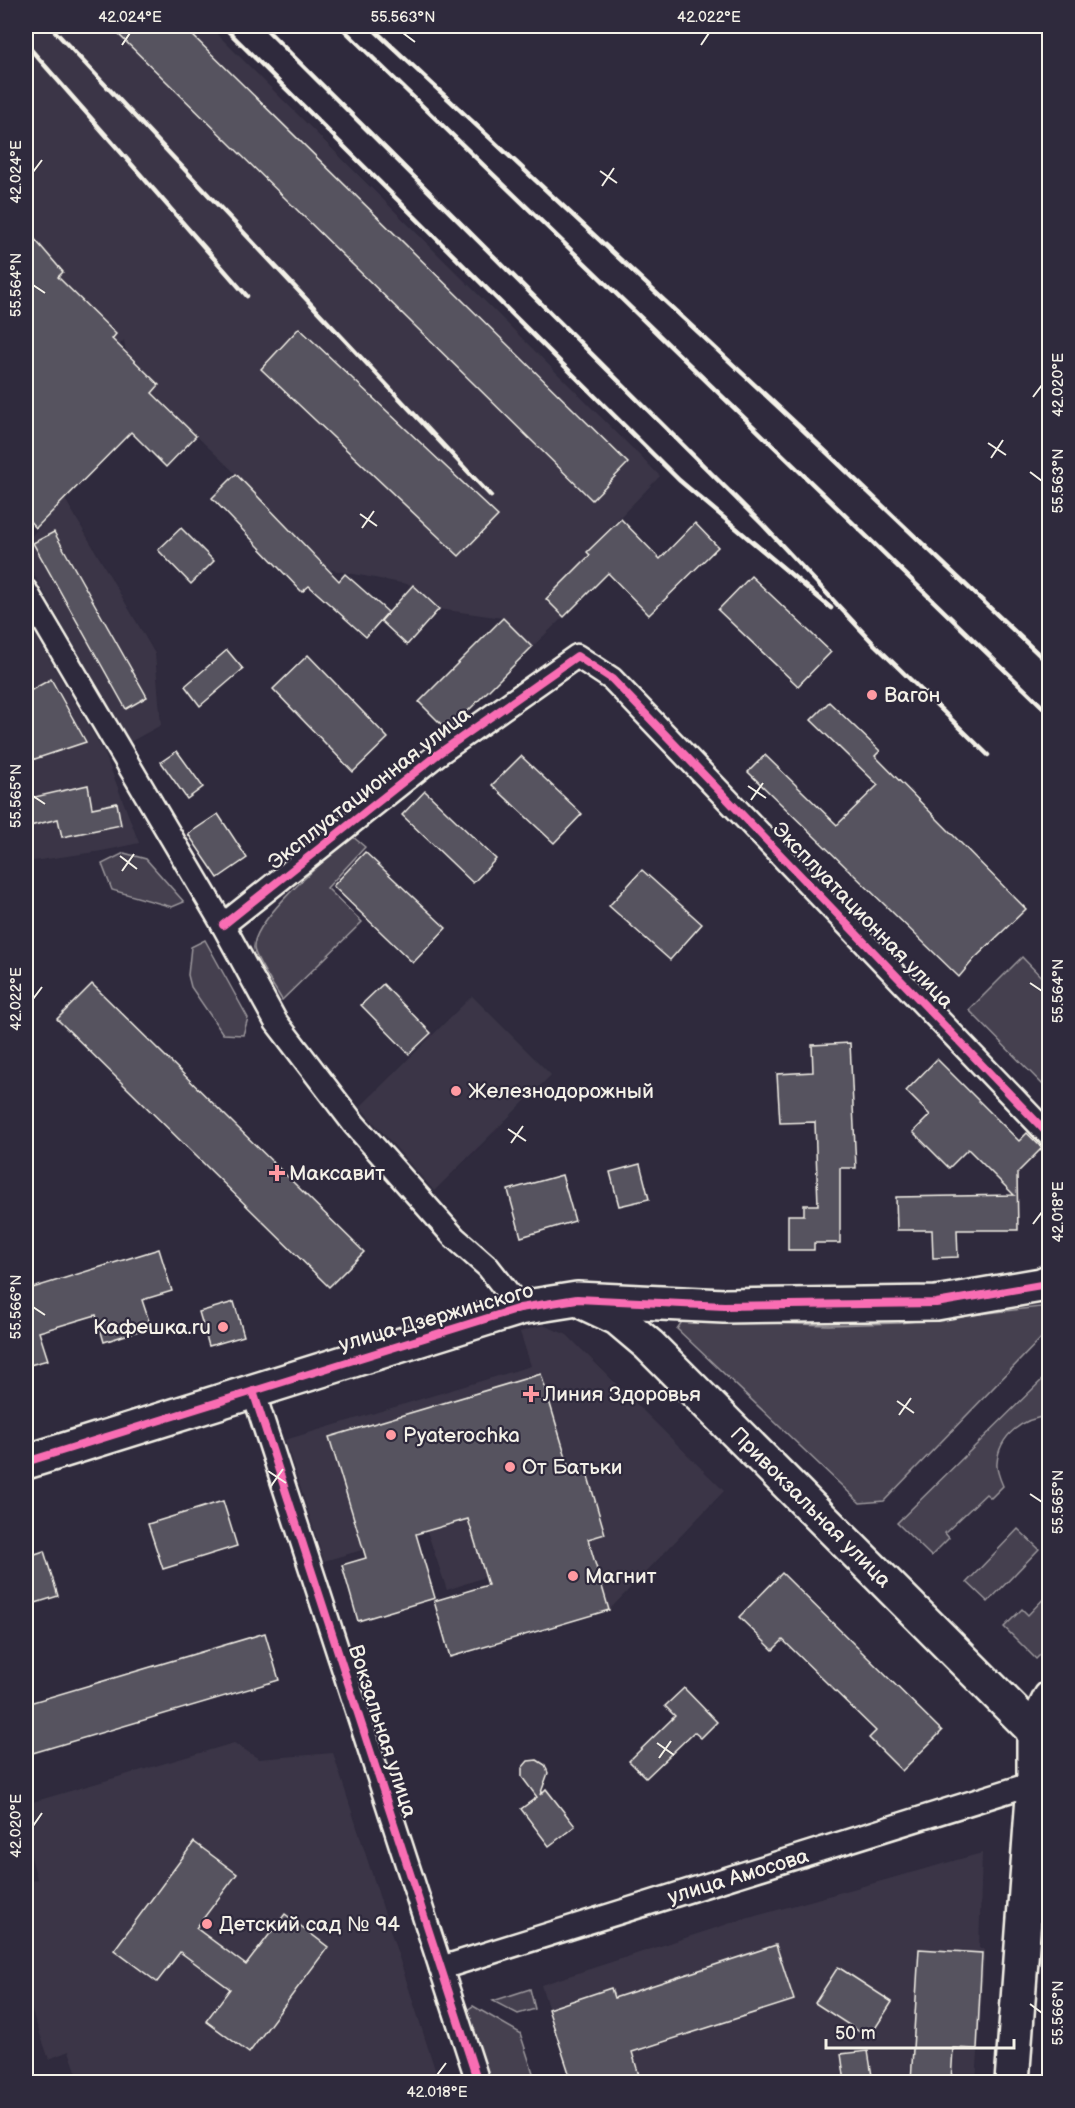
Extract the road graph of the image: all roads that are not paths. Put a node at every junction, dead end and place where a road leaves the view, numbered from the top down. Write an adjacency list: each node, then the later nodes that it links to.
1 (26, 591): 2 (street)
2 (223, 925): 3 (street, Эксплуатационная улица); 7 (street)
3 (1050, 1136)
4 (1050, 1281): 6 (street, улица Дзержинского)
5 (578, 1299): 6 (street, улица Дзержинского); 7 (street, улица Дзержинского); 8 (street, Привокзальная улица)
6 (693, 1304): 8 (street)
7 (520, 1308): 9 (street, улица Дзержинского)
8 (649, 1345): 12 (street, Привокзальная улица)
9 (254, 1391): 10 (street, улица Дзержинского); 14 (street, Вокзальная улица)
10 (26, 1462)
11 (1050, 1698): 12 (street)
12 (1042, 1738): 13 (street)
13 (1034, 1784): 14 (street, улица Амосова); 16 (street)
14 (441, 1968): 15 (street, Вокзальная улица)
15 (478, 2082)
16 (1012, 2082)

